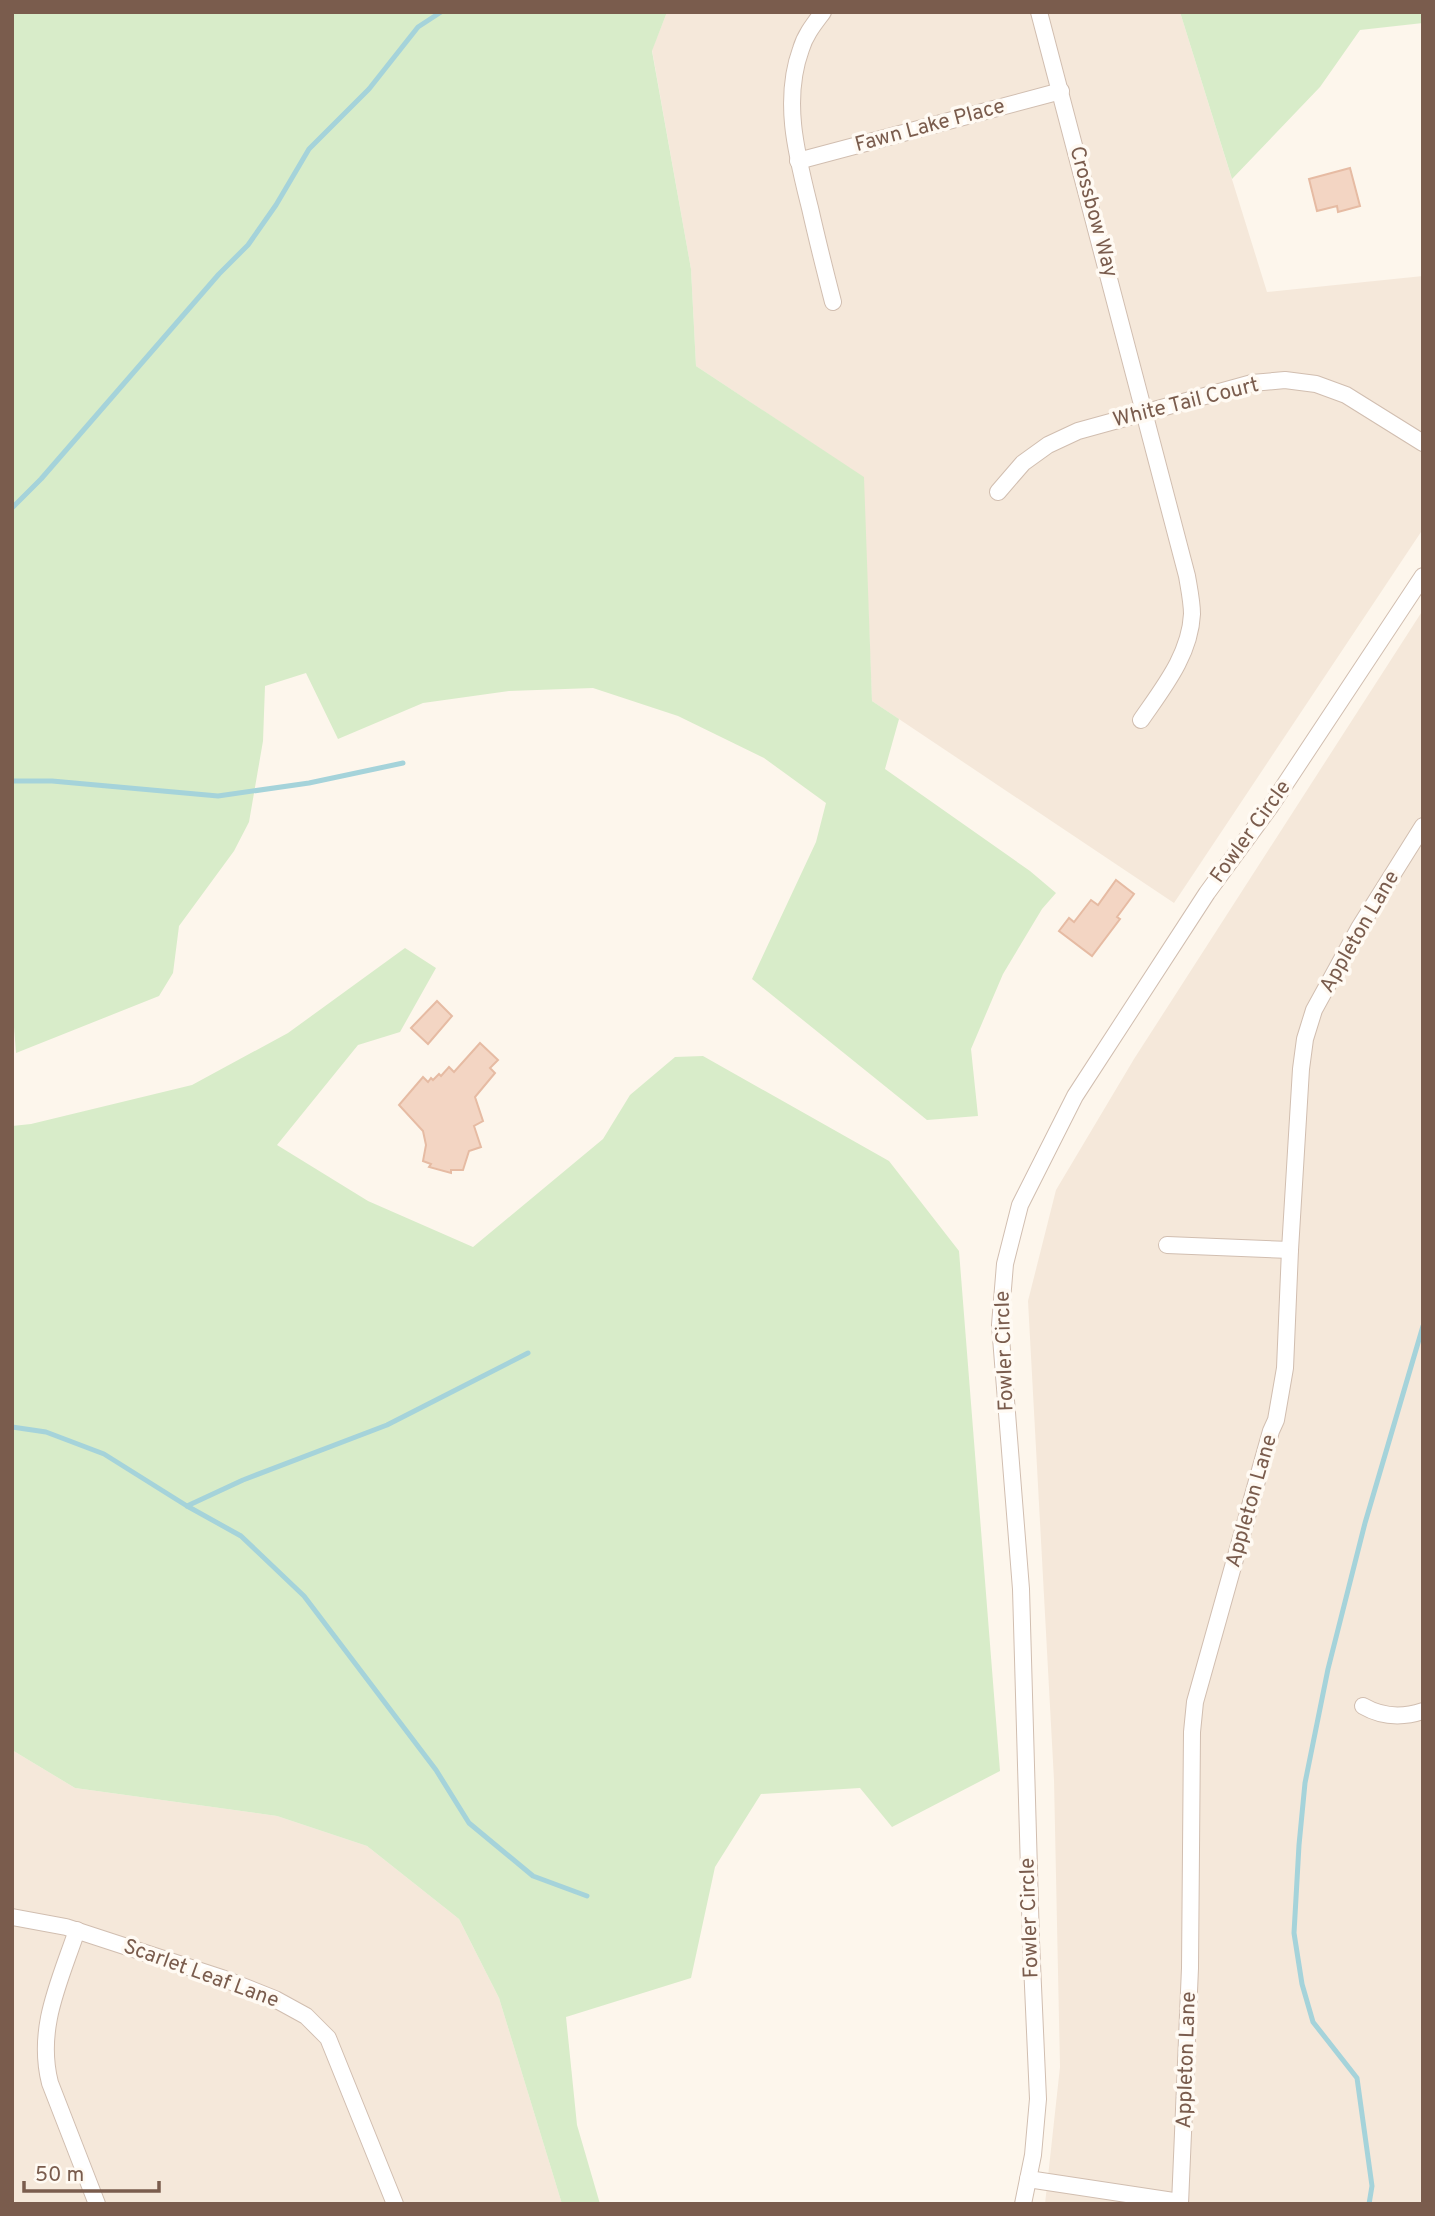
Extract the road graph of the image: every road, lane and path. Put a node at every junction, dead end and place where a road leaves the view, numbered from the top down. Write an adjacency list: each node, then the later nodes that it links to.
1 (823, 12): 4 (street)
2 (1039, 12): 3 (street, Crossbow Way)
3 (1061, 91): 4 (street, Fawn Lake Place); 6 (street, Crossbow Way)
4 (798, 161): 5 (street)
5 (833, 302)
6 (1145, 411): 7 (street, White Tail Court); 8 (street, White Tail Court); 10 (street, Crossbow Way)
7 (1423, 443)
8 (998, 492)
9 (1423, 576): 18 (street, Fowler Circle)
10 (1141, 720)
11 (1423, 826): 13 (street, Appleton Lane)
12 (1167, 1245): 13 (street)
13 (1290, 1250): 19 (street, Appleton Lane)
14 (1363, 1706): 15 (street)
15 (1423, 1711)
16 (12, 1917): 17 (street, Scarlet Leaf Lane)
17 (77, 1930): 20 (street); 21 (street, Scarlet Leaf Lane)
18 (1028, 2179): 19 (street); 22 (street, Fowler Circle)
19 (1180, 2203)
20 (97, 2204)
21 (395, 2204)
22 (1023, 2204)

